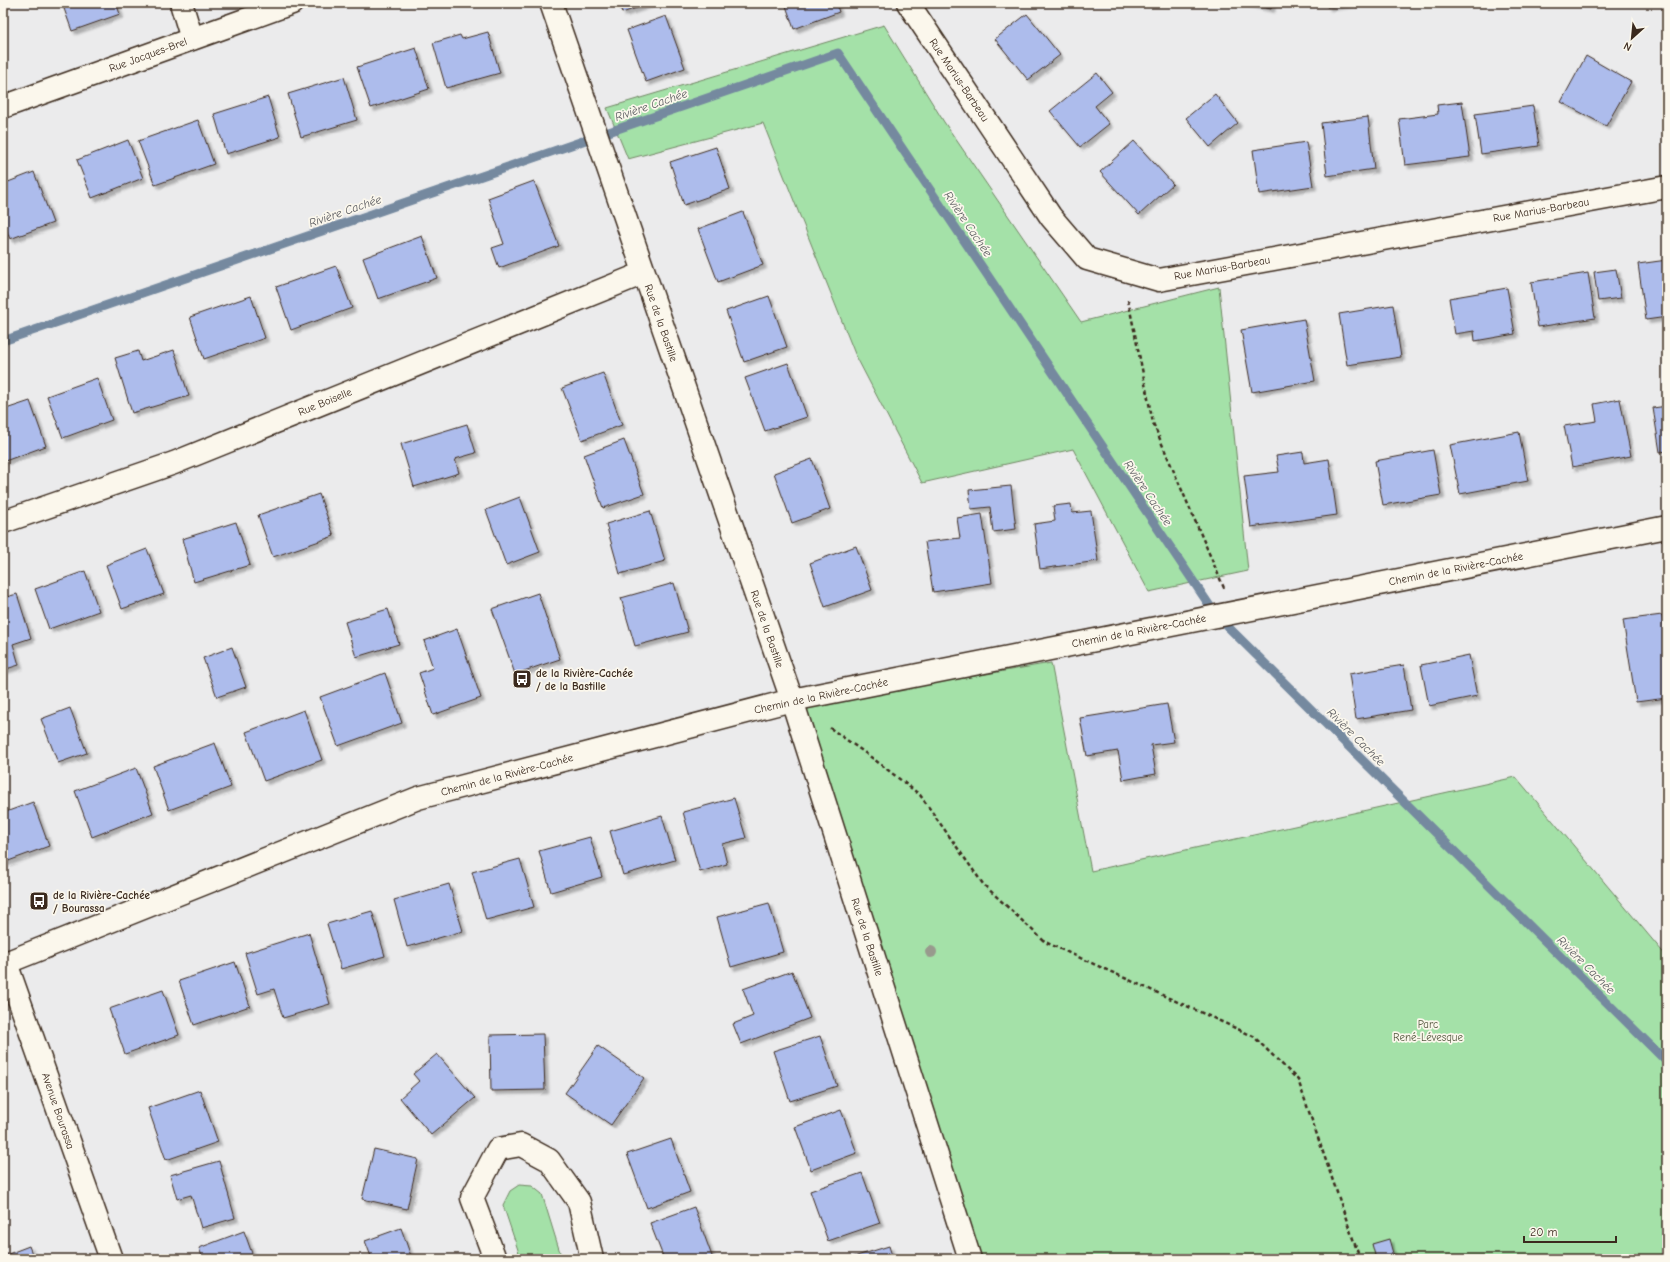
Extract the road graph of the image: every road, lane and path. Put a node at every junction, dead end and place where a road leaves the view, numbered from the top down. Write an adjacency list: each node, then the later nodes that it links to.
1 (181, 3): 5 (street)
2 (292, 3): 5 (street, Rue Jacques-Brel)
3 (551, 3): 9 (street, Rue de la Bastille)
4 (908, 3): 8 (street, Rue Marius-Barbeau)
5 (192, 39): 6 (street, Rue Jacques-Brel)
6 (3, 107)
7 (1667, 187): 8 (street, Rue Marius-Barbeau)
8 (1122, 270): 12 (path)
9 (644, 273): 10 (street, Rue Boiselle); 13 (street, Rue de la Bastille)
10 (3, 522)
11 (1667, 527): 12 (street, Chemin de la Rivière-Cachée)
12 (1233, 613): 13 (street, Chemin de la Rivière-Cachée)
13 (792, 700): 15 (street, Chemin de la Rivière-Cachée); 19 (street, Rue de la Bastille)
14 (827, 726): 20 (path)
15 (4, 963): 16 (street, Avenue Bourassa)
16 (111, 1259)
17 (495, 1259): 18 (street)
18 (592, 1259)
19 (970, 1259)
20 (1360, 1259)

